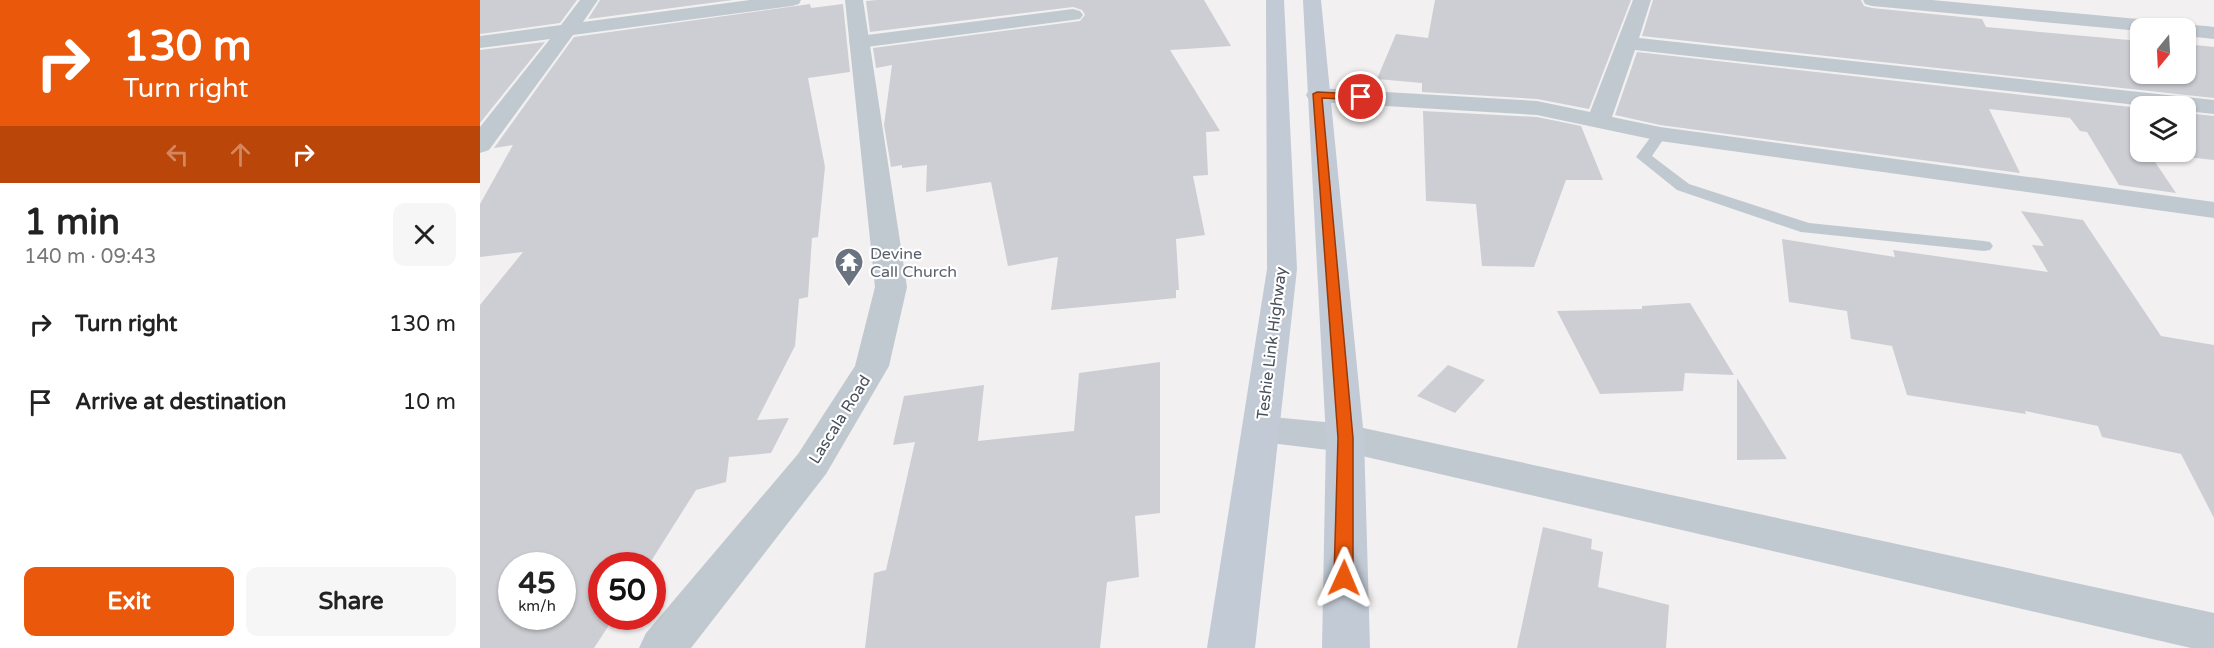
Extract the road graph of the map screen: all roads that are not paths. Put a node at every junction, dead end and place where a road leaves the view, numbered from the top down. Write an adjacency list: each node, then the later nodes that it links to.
1 (589, 0): 10 (street)
2 (792, 0): 10 (street)
3 (854, 0): 14 (street, Lascala Road)
4 (1275, 0): 23 (main road, Teshie Link Highway)
5 (1312, 0): 16 (main road)
6 (1642, 0): 15 (street)
7 (1872, 0): 9 (street)
8 (1073, 15): 14 (street)
9 (2130, 24)
10 (568, 30): 13 (street); 20 (street)
11 (2196, 31): 12 (street)
12 (2214, 33)
13 (480, 42)
14 (859, 42): 26 (street, Lascala Road)
15 (1625, 43): 17 (street); 18 (street)
16 (1317, 94): 18 (street); 24 (main road)
17 (2214, 107)
18 (1599, 121): 19 (street)
19 (1660, 134): 21 (street); 22 (lane)
20 (480, 145)
21 (2214, 210)
22 (1984, 246)
23 (1261, 429): 24 (street); 27 (main road, Teshie Link Highway)
24 (1346, 438): 25 (street); 28 (main road)
25 (2214, 633)
26 (663, 648)
27 (1231, 648)
28 (1346, 648)

